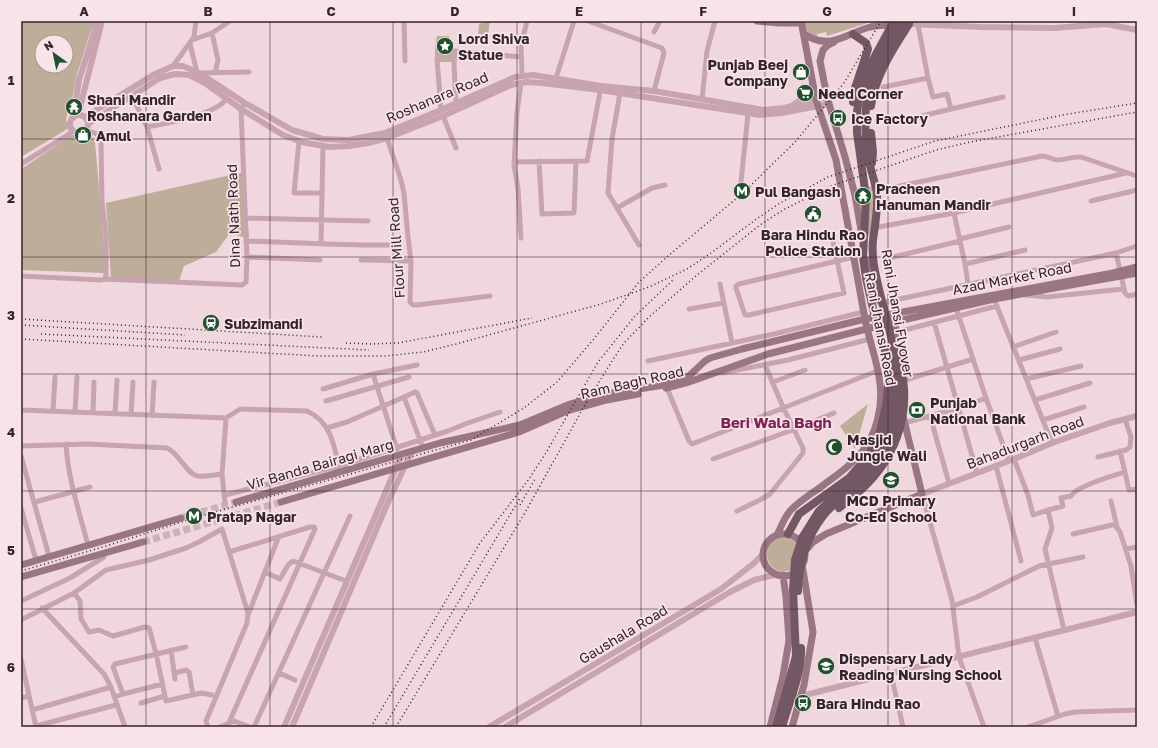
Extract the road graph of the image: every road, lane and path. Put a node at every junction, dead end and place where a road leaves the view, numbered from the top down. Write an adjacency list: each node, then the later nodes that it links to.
1 (96, 21): 54 (street)
2 (102, 21): 54 (street)
3 (196, 21): 23 (street)
4 (230, 21): 20 (street)
5 (404, 21): 27 (street)
6 (527, 21): 26 (street)
7 (574, 21): 33 (street)
8 (588, 21): 39 (street)
9 (660, 21): 19 (street)
10 (715, 21): 44 (street)
11 (757, 21): 13 (main road)
12 (894, 21): 69 (main road, Rani Jhansi Flyover)
13 (802, 22): 21 (main road, Rani Jhansi Road)
14 (907, 22): 17 (street); 22 (main road); 70 (main road); 70 (main road, Rani Jhansi Flyover)
15 (932, 23): 16 (street); 17 (street)
16 (1043, 24): 18 (street)
17 (918, 25): 34 (street)
18 (1137, 30)
19 (654, 32)
20 (212, 33): 23 (street); 31 (street)
21 (804, 34): 24 (main road); 35 (main road, Rani Jhansi Road)
22 (853, 34): 24 (main road); 69 (main road)
23 (191, 42): 28 (street); 30 (street)
24 (834, 42): 45 (main road, Rani Jhansi Road)
25 (455, 52): 26 (street); 47 (street); 52 (street)
26 (521, 56): 32 (street)
27 (405, 61)
28 (173, 66): 30 (street, Roshanara Road); 55 (street)
29 (249, 72): 31 (street)
30 (199, 73): 31 (street); 46 (street, Roshanara Road)
31 (215, 73)
32 (522, 75): 33 (street, Roshanara Road); 47 (street, Roshanara Road)
33 (556, 78): 38 (street, Roshanara Road)
34 (928, 78): 37 (street); 51 (street)
35 (812, 82): 48 (main road, Rani Jhansi Road); 49 (street)
36 (521, 83): 38 (street, Roshanara Road); 52 (street, Roshanara Road); 66 (street)
37 (883, 87)
38 (601, 88): 39 (street, Roshanara Road); 40 (street, Roshanara Road); 65 (street)
39 (654, 91): 44 (street, Roshanara Road)
40 (620, 93): 53 (street, Roshanara Road); 79 (street)
41 (132, 96): 43 (street, Roshanara Road); 55 (street, Roshanara Road); 57 (street)
42 (1003, 97): 51 (street)
43 (227, 98): 50 (street, Roshanara Road); 57 (street)
44 (702, 100): 49 (street, Roshanara Road)
45 (828, 101): 48 (street, Roshanara Road); 75 (main road, Rani Jhansi Road)
46 (245, 103): 50 (street); 52 (street, Roshanara Road)
47 (456, 103): 52 (street, Roshanara Road)
48 (817, 104): 49 (street, Roshanara Road); 53 (street, Roshanara Road); 97 (main road, Rani Jhansi Road)
49 (790, 107)
50 (241, 109): 61 (street, Roshanara Road); 81 (street, Dina Nath Road)
51 (951, 109): 56 (street)
52 (442, 113): 60 (street, Roshanara Road); 63 (street)
53 (748, 114): 73 (street)
54 (75, 116): 55 (street); 58 (street)
55 (87, 121): 59 (street)
56 (897, 122)
57 (147, 128): 68 (street)
58 (73, 130): 59 (street); 67 (street)
59 (85, 131): 108 (street)
60 (387, 138): 62 (street, Roshanara Road); 101 (street, Flour Mill Road)
61 (299, 141): 62 (street, Roshanara Road); 77 (street)
62 (323, 146): 77 (street)
63 (456, 148)
64 (539, 161): 65 (street); 65 (street); 66 (street)
65 (576, 161)
66 (514, 162): 87 (street)
67 (21, 164)
68 (159, 169)
69 (862, 169): 143 (main road, Rani Jhansi Flyover)
70 (871, 170): 136 (main road, Rani Jhansi Flyover)
71 (1127, 173): 72 (street); 75 (street); 80 (street)
72 (1137, 176)
73 (741, 182)
74 (665, 185): 79 (street)
75 (854, 190): 116 (main road, Rani Jhansi Road)
76 (1137, 190): 78 (street)
77 (322, 193): 82 (street)
78 (1091, 200)
79 (617, 208): 92 (street)
80 (954, 213): 84 (street); 88 (street)
81 (245, 218): 82 (street); 89 (street, Dina Nath Road)
82 (321, 220): 83 (street); 90 (street)
83 (368, 222)
84 (879, 227)
85 (1009, 227): 88 (street)
86 (832, 237): 102 (street)
87 (521, 238)
88 (960, 240): 98 (street); 103 (street)
89 (246, 241): 90 (street); 96 (street, Dina Nath Road)
90 (320, 244): 91 (street)
91 (391, 245)
92 (639, 245)
93 (1137, 246): 95 (street)
94 (1025, 250): 103 (street)
95 (1116, 253): 106 (street); 110 (street)
96 (247, 257): 99 (street); 108 (street, Dina Nath Road)
97 (854, 257): 102 (street); 120 (main road, Rani Jhansi Road)
98 (885, 259)
99 (320, 260)
100 (361, 260): 101 (street)
101 (411, 261): 114 (street, Flour Mill Road)
102 (836, 261): 102 (street)
103 (965, 264): 110 (street)
104 (1137, 267): 106 (main road, Azad Market Road)
105 (1137, 273): 106 (main road, Azad Market Road)
106 (1120, 274): 111 (street); 113 (main road, Azad Market Road); 122 (main road, Azad Market Road)
107 (21, 276): 108 (street)
108 (104, 279)
109 (720, 284): 115 (street)
110 (968, 284): 116 (street)
111 (1123, 289): 112 (street); 113 (street)
112 (1137, 294)
113 (1022, 295): 117 (main road, Azad Market Road)
114 (490, 296)
115 (724, 303): 119 (street); 128 (street)
116 (880, 303): 122 (main road, Rani Jhansi Road)
117 (995, 303): 118 (main road, Azad Market Road); 121 (street); 129 (street)
118 (956, 308): 121 (street); 122 (main road, Azad Market Road)
119 (689, 309)
120 (864, 316): 122 (main road, Ram Bagh Road); 124 (main road, Rani Jhansi Road); 128 (street); 130 (main road, Ram Bagh Road)
121 (959, 316): 123 (street); 132 (street)
122 (893, 318): 124 (main road, Ram Bagh Road); 125 (main road, Rani Jhansi Road)
123 (934, 322): 125 (street); 140 (street)
124 (867, 329): 127 (main road, Rani Jhansi Road); 135 (main road, Ram Bagh Road)
125 (897, 332): 152 (main road, Rani Jhansi Road)
126 (1056, 332): 129 (street)
127 (870, 338): 138 (street); 142 (main road, Rani Jhansi Road)
128 (732, 343): 134 (street)
129 (1012, 347): 133 (street)
130 (742, 349): 135 (main road); 149 (main road, Ram Bagh Road)
131 (1060, 349): 133 (street)
132 (973, 359): 140 (street); 162 (street)
133 (1019, 360): 150 (street)
134 (648, 361)
135 (745, 362): 148 (main road, Ram Bagh Road)
136 (897, 364): 229 (main road); 303 (main road, Rani Jhansi Flyover)
137 (417, 365): 144 (street)
138 (765, 365): 148 (street); 156 (street)
139 (1081, 366): 150 (street)
140 (946, 368): 152 (street); 169 (street)
141 (805, 370): 156 (street)
142 (878, 371): 166 (main road, Rani Jhansi Road); 168 (street)
143 (891, 371): 224 (main road); 302 (main road, Rani Jhansi Flyover)
144 (373, 374): 158 (street); 160 (street)
145 (55, 377): 171 (street)
146 (77, 377): 172 (street)
147 (409, 377): 158 (street)
148 (704, 377): 149 (main road, Ram Bagh Road)
149 (689, 379): 159 (main road, Ram Bagh Road); 192 (main road, Ram Bagh Road)
150 (1026, 379): 163 (street)
151 (117, 380): 176 (street)
152 (902, 381): 183 (main road, Rani Jhansi Road)
153 (94, 382): 174 (street)
154 (133, 382): 177 (street)
155 (154, 382): 178 (street)
156 (773, 382): 168 (street)
157 (1090, 383): 163 (street)
158 (376, 386): 164 (street); 165 (street)
159 (667, 388): 168 (street); 200 (main road, Ram Bagh Road)
160 (323, 389)
161 (404, 397): 165 (street); 187 (street); 188 (street)
162 (986, 398): 169 (street); 199 (street)
163 (1035, 400): 184 (street)
164 (326, 401)
165 (383, 406): 185 (street); 195 (street)
166 (880, 406): 183 (main road); 226 (main road, Rani Jhansi Road)
167 (1084, 406): 184 (street)
168 (783, 407): 186 (street)
169 (959, 408): 179 (street); 205 (street)
170 (21, 410): 171 (street)
171 (53, 411): 172 (street)
172 (75, 411): 174 (street)
173 (500, 412): 187 (street)
174 (93, 413): 176 (street)
175 (834, 413): 186 (street)
176 (115, 414): 177 (street)
177 (131, 414): 178 (street)
178 (152, 416): 181 (street)
179 (930, 416): 183 (street); 207 (street)
180 (1137, 416): 182 (street, Bahadurgarh Road)
181 (226, 418): 185 (street); 206 (street)
182 (1125, 419): 189 (street, Bahadurgarh Road); 194 (street)
183 (904, 420): 211 (main road, Rani Jhansi Road)
184 (1043, 420): 189 (street)
185 (327, 428): 202 (street)
186 (795, 429): 198 (street); 220 (street)
187 (435, 435): 188 (street)
188 (420, 440): 192 (street); 195 (street)
189 (1052, 443): 199 (street, Bahadurgarh Road)
190 (66, 444): 191 (street); 206 (street); 210 (street)
191 (21, 446)
192 (423, 448): 193 (main road, Ram Bagh Road)
193 (412, 451): 195 (main road, Vir Banda Bairagi Marg); 200 (street)
194 (1120, 451): 197 (street); 204 (street)
195 (399, 452): 202 (main road, Vir Banda Bairagi Marg); 203 (street)
196 (21, 456): 214 (street)
197 (1098, 457)
198 (713, 459)
199 (1012, 460): 201 (street, Bahadurgarh Road); 219 (street)
200 (405, 466): 203 (main road, Vir Banda Bairagi Marg); 253 (street)
201 (996, 466): 205 (street, Bahadurgarh Road); 240 (street)
202 (340, 469): 212 (street); 215 (main road, Vir Banda Bairagi Marg)
203 (395, 469): 216 (main road, Vir Banda Bairagi Marg); 252 (street)
204 (1125, 472): 209 (street); 219 (street)
205 (977, 473): 207 (street, Bahadurgarh Road)
206 (222, 474): 212 (street)
207 (949, 483): 211 (street, Bahadurgarh Road)
208 (90, 487): 210 (street)
209 (1137, 489)
210 (73, 492): 214 (street); 230 (street)
211 (922, 494): 229 (main road); 257 (street)
212 (224, 495): 217 (street)
213 (1111, 501): 223 (street)
214 (34, 502): 237 (street)
215 (236, 502)
216 (281, 502)
217 (225, 503)
218 (21, 508): 239 (street)
219 (1048, 510): 243 (street)
220 (737, 511)
221 (350, 516): 249 (street)
222 (181, 518): 230 (main road)
223 (1118, 528): 225 (street); 232 (street)
224 (788, 534): 226 (main road); 234 (main road)
225 (1072, 534)
226 (777, 535): 235 (main road)
227 (279, 536): 233 (street); 241 (street); 248 (street)
228 (143, 542): 236 (main road)
229 (813, 542): 234 (main road)
230 (88, 545): 237 (main road)
231 (1137, 547): 232 (street)
232 (1126, 549): 245 (street)
233 (229, 552): 246 (street); 260 (street)
234 (804, 553): 242 (main road)
235 (763, 554): 250 (main road); 299 (street, Gaushala Road)
236 (104, 555): 246 (street); 251 (main road); 255 (street)
237 (50, 556): 239 (main road)
238 (1083, 558): 243 (street)
239 (36, 560): 244 (main road)
240 (1021, 561)
241 (301, 563): 248 (street); 249 (street); 289 (street)
242 (802, 564): 250 (main road); 280 (main road)
243 (1048, 564): 257 (street); 262 (street)
244 (21, 565)
245 (1131, 566): 247 (street); 256 (street)
246 (106, 570): 254 (street)
247 (1137, 570)
248 (265, 572): 260 (street)
249 (324, 572): 252 (street); 269 (street)
250 (780, 575): 282 (main road); 300 (street)
251 (21, 577)
252 (346, 583): 253 (street); 297 (street)
253 (352, 587): 298 (street)
254 (74, 593): 258 (street); 266 (street)
255 (21, 601)
256 (1137, 605)
257 (953, 606): 267 (street)
258 (42, 608): 261 (street); 273 (street)
259 (1137, 612): 262 (street)
260 (247, 618): 293 (street)
261 (21, 620)
262 (1064, 630): 263 (street)
263 (1035, 638): 267 (street); 287 (street)
264 (186, 647): 265 (street)
265 (171, 650): 266 (street); 275 (street)
266 (156, 653): 272 (street); 274 (street)
267 (959, 657): 270 (street); 306 (street)
268 (21, 659): 277 (street)
269 (279, 673): 271 (street); 296 (street)
270 (891, 674): 280 (street); 305 (street)
271 (295, 680)
272 (162, 684): 274 (street); 278 (street)
273 (111, 687): 279 (street); 285 (street)
274 (123, 694): 279 (street)
275 (194, 695): 276 (street); 278 (street)
276 (212, 695)
277 (29, 696): 281 (street); 285 (street)
278 (165, 696): 283 (street)
279 (114, 697): 284 (street)
280 (800, 697): 282 (street); 304 (main road)
281 (21, 698)
282 (777, 699): 301 (main road)
283 (141, 703)
284 (116, 705): 288 (street); 292 (street)
285 (32, 710): 290 (street)
286 (1137, 710): 287 (street)
287 (1058, 716): 307 (street)
288 (59, 720): 290 (street); 291 (street)
289 (228, 725): 294 (street); 295 (street)
290 (36, 727)
291 (61, 727)
292 (125, 727)
293 (208, 727)
294 (220, 727)
295 (250, 727)
296 (254, 727)
297 (284, 727)
298 (292, 727)
299 (489, 727)
300 (504, 727)
301 (770, 727)
302 (776, 727)
303 (782, 727)
304 (792, 727)
305 (903, 727)
306 (984, 727)
307 (1028, 727)

